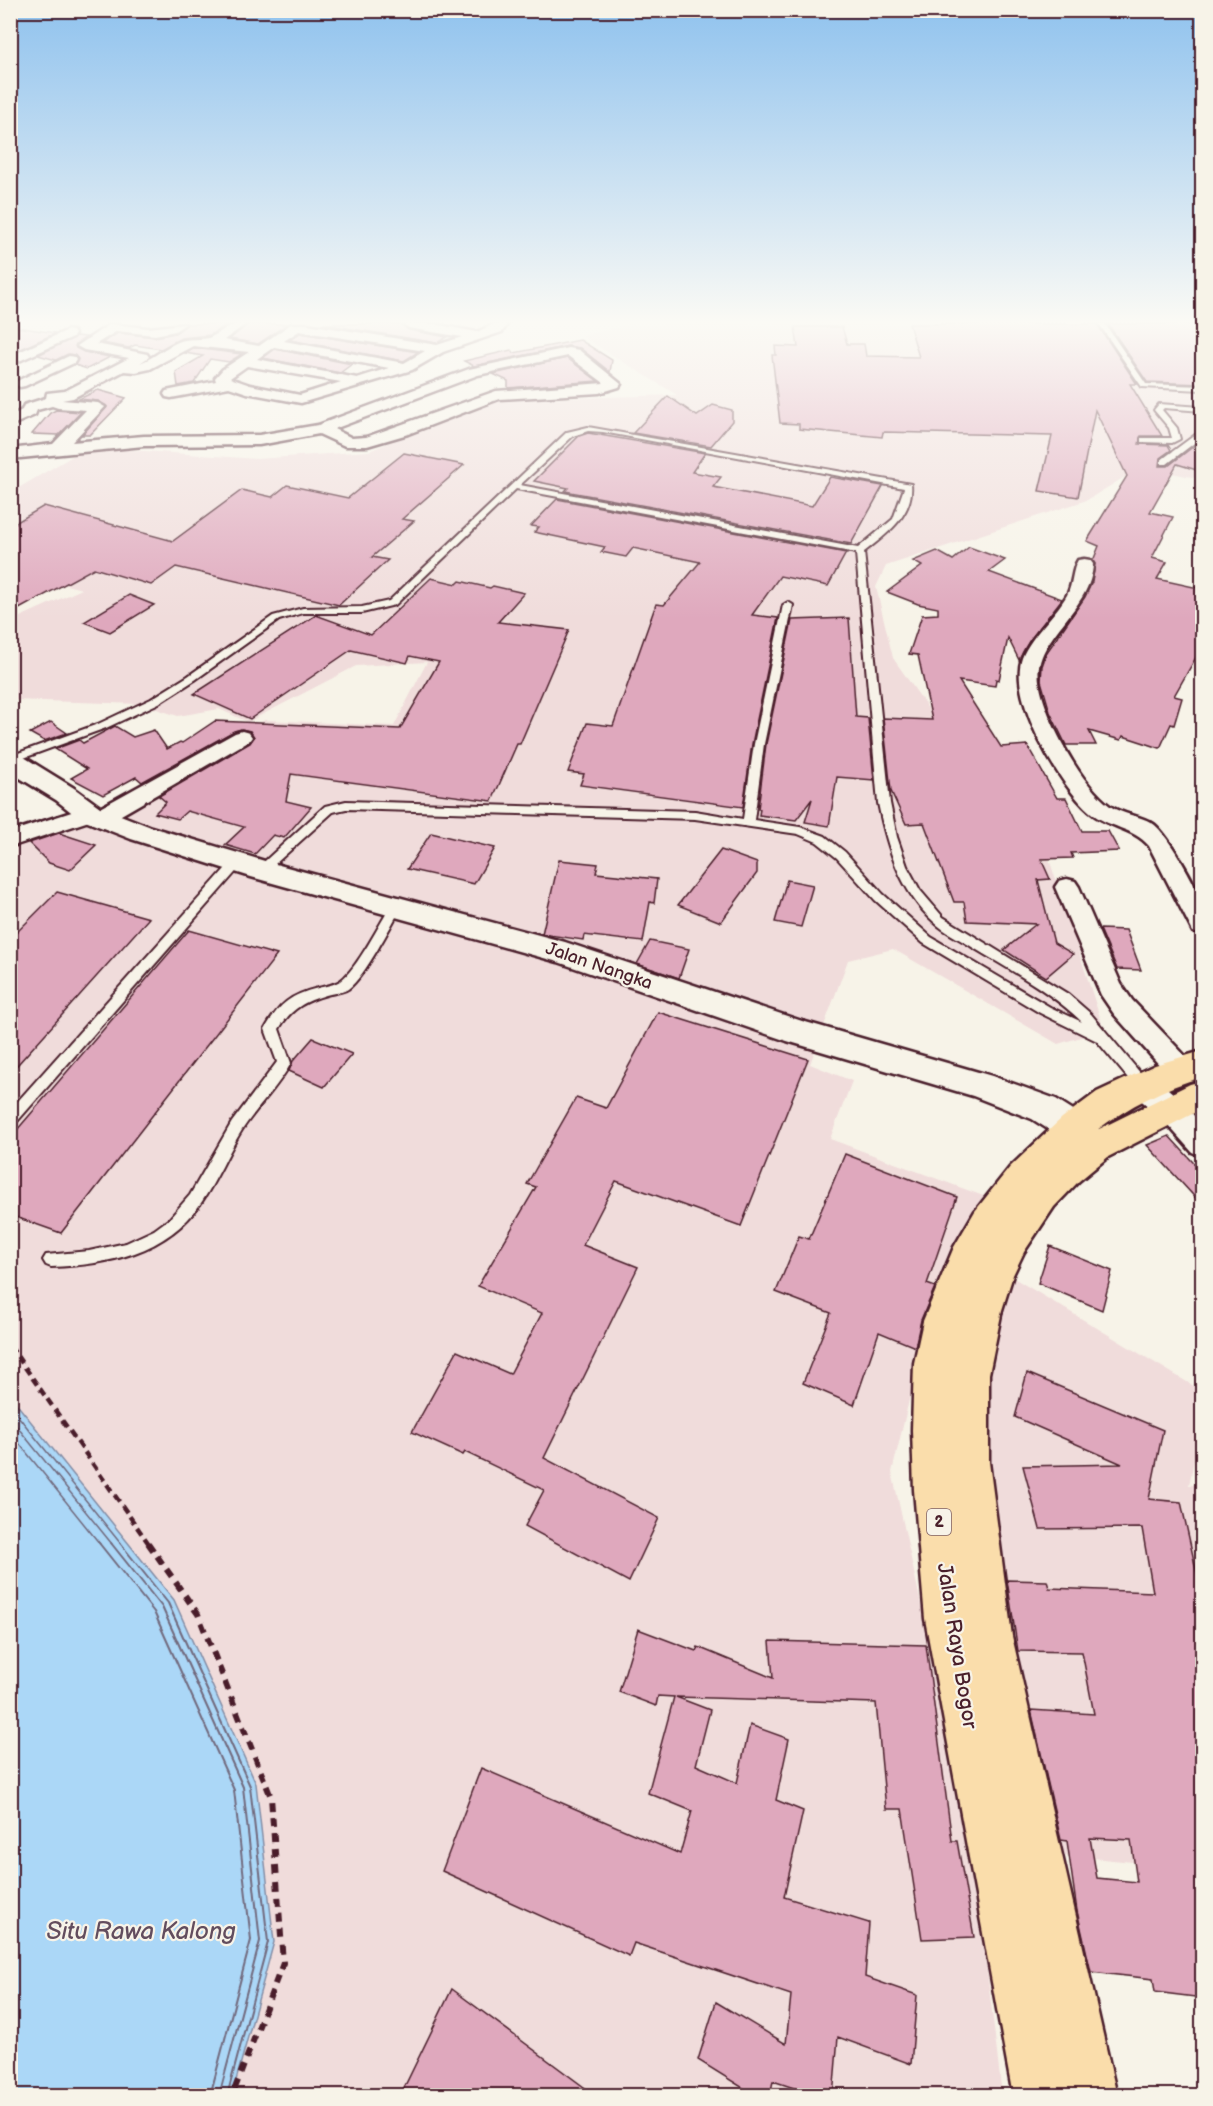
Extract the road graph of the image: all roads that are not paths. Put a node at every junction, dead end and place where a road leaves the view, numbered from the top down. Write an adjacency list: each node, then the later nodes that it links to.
1 (24, 422): 8 (street)
2 (83, 422): 10 (street)
3 (339, 422): 6 (street)
4 (423, 422): 6 (street)
5 (1168, 422): 9 (lane)
6 (321, 429): 10 (street)
7 (1203, 434): 11 (lane)
8 (16, 438): 10 (street)
9 (1144, 440)
10 (58, 448)
11 (1164, 462)
12 (516, 487): 13 (lane); 13 (lane); 17 (lane)
13 (860, 551): 25 (lane)
14 (1084, 564): 24 (street)
15 (788, 605): 19 (lane)
16 (242, 737): 18 (street)
17 (11, 760): 18 (street, Jalan Nangka)
18 (95, 815): 20 (street); 21 (street, Jalan Nangka)
19 (748, 822): 21 (lane); 25 (lane)
20 (10, 840)
21 (249, 866): 23 (street, Jalan Nangka); 27 (lane)
22 (1067, 887): 26 (street)
23 (396, 908): 28 (street, Jalan Nangka); 30 (lane)
24 (1203, 926)
25 (1100, 1037): 26 (lane)
26 (1180, 1084): 28 (highway, Jalan Raya Bogor / 2); 29 (street)
27 (10, 1120)
28 (1085, 1137): 31 (highway, Jalan Raya Bogor / 2)
29 (1203, 1144)
30 (51, 1260)
31 (952, 1369): 32 (highway, Jalan Raya Bogor / 2); 33 (highway, Jalan Raya Bogor / 2)
32 (1042, 2096)
33 (1088, 2096)

